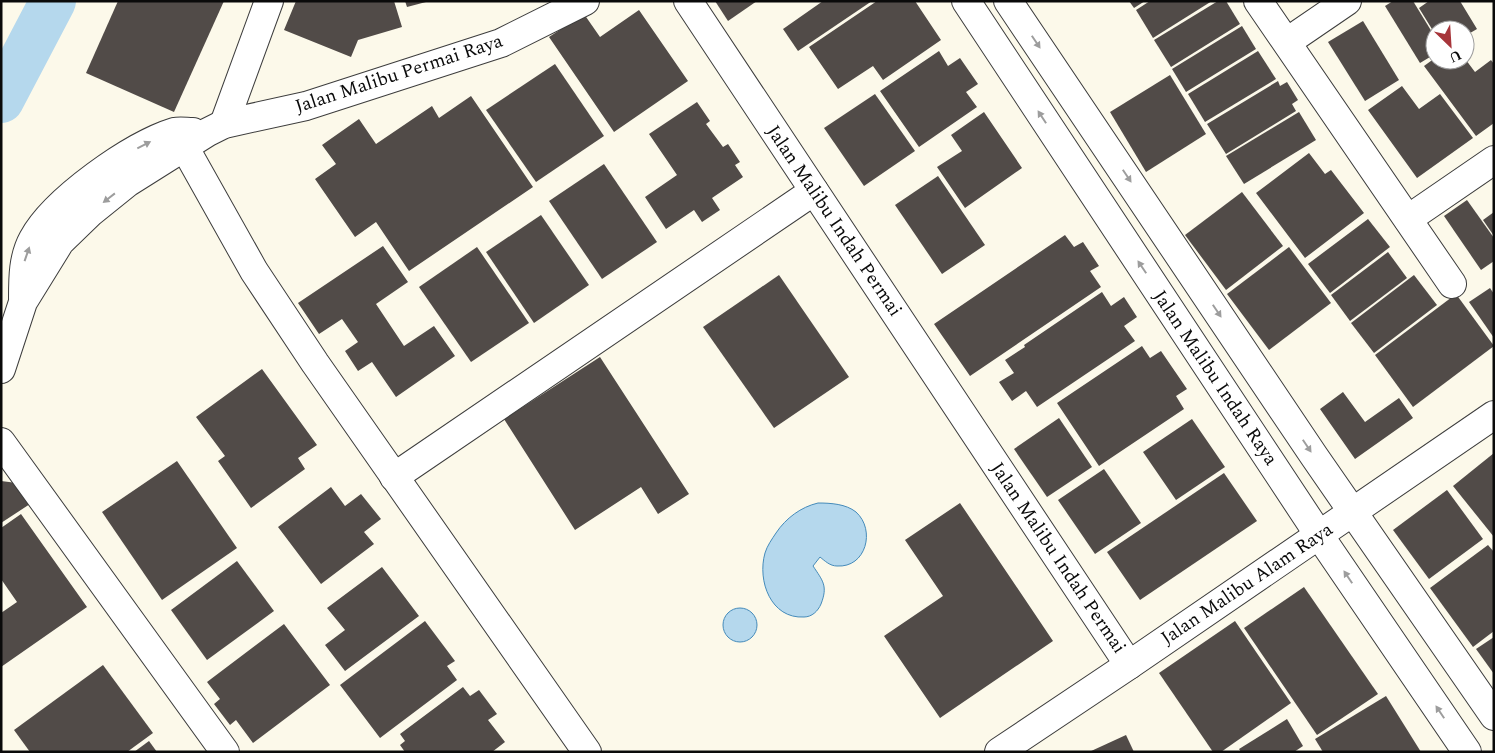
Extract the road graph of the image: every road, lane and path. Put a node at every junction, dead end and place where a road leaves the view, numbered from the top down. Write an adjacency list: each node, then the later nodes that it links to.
1 (270, 1): 10 (street)
2 (585, 1): 10 (street, Jalan Malibu Permai Raya)
3 (688, 1): 14 (street, Jalan Malibu Indah Permai)
4 (966, 1): 12 (street, Jalan Malibu Indah Raya, one-way to 4)
5 (1008, 1): 9 (street, Jalan Malibu Indah Raya, one-way to 9)
6 (1258, 1): 8 (street)
7 (1347, 1): 8 (street)
8 (1287, 42): 15 (street)
9 (1092, 125): 12 (street); 21 (street, Jalan Malibu Indah Raya, one-way to 21)
10 (216, 128): 11 (street, Jalan Malibu Permai Raya)
11 (181, 140): 17 (street); 20 (street)
12 (1061, 145): 22 (street, Jalan Malibu Indah Raya, one-way to 12)
13 (1494, 160): 15 (street)
14 (814, 191): 20 (street); 23 (street, Jalan Malibu Indah Permai)
15 (1408, 218): 16 (street)
16 (1452, 284)
17 (1, 369)
18 (1494, 415): 21 (street, Jalan Malibu Alam Raya)
19 (1, 442): 25 (street)
20 (394, 477): 26 (street)
21 (1353, 512): 22 (street, Jalan Malibu Alam Raya); 24 (street, Jalan Malibu Indah Raya)
22 (1319, 535): 23 (street, Jalan Malibu Alam Raya); 28 (street, Jalan Malibu Indah Raya, one-way to 22)
23 (1129, 666): 27 (street, Jalan Malibu Alam Raya)
24 (1494, 716)
25 (225, 752)
26 (587, 752)
27 (999, 752)
28 (1467, 752)

